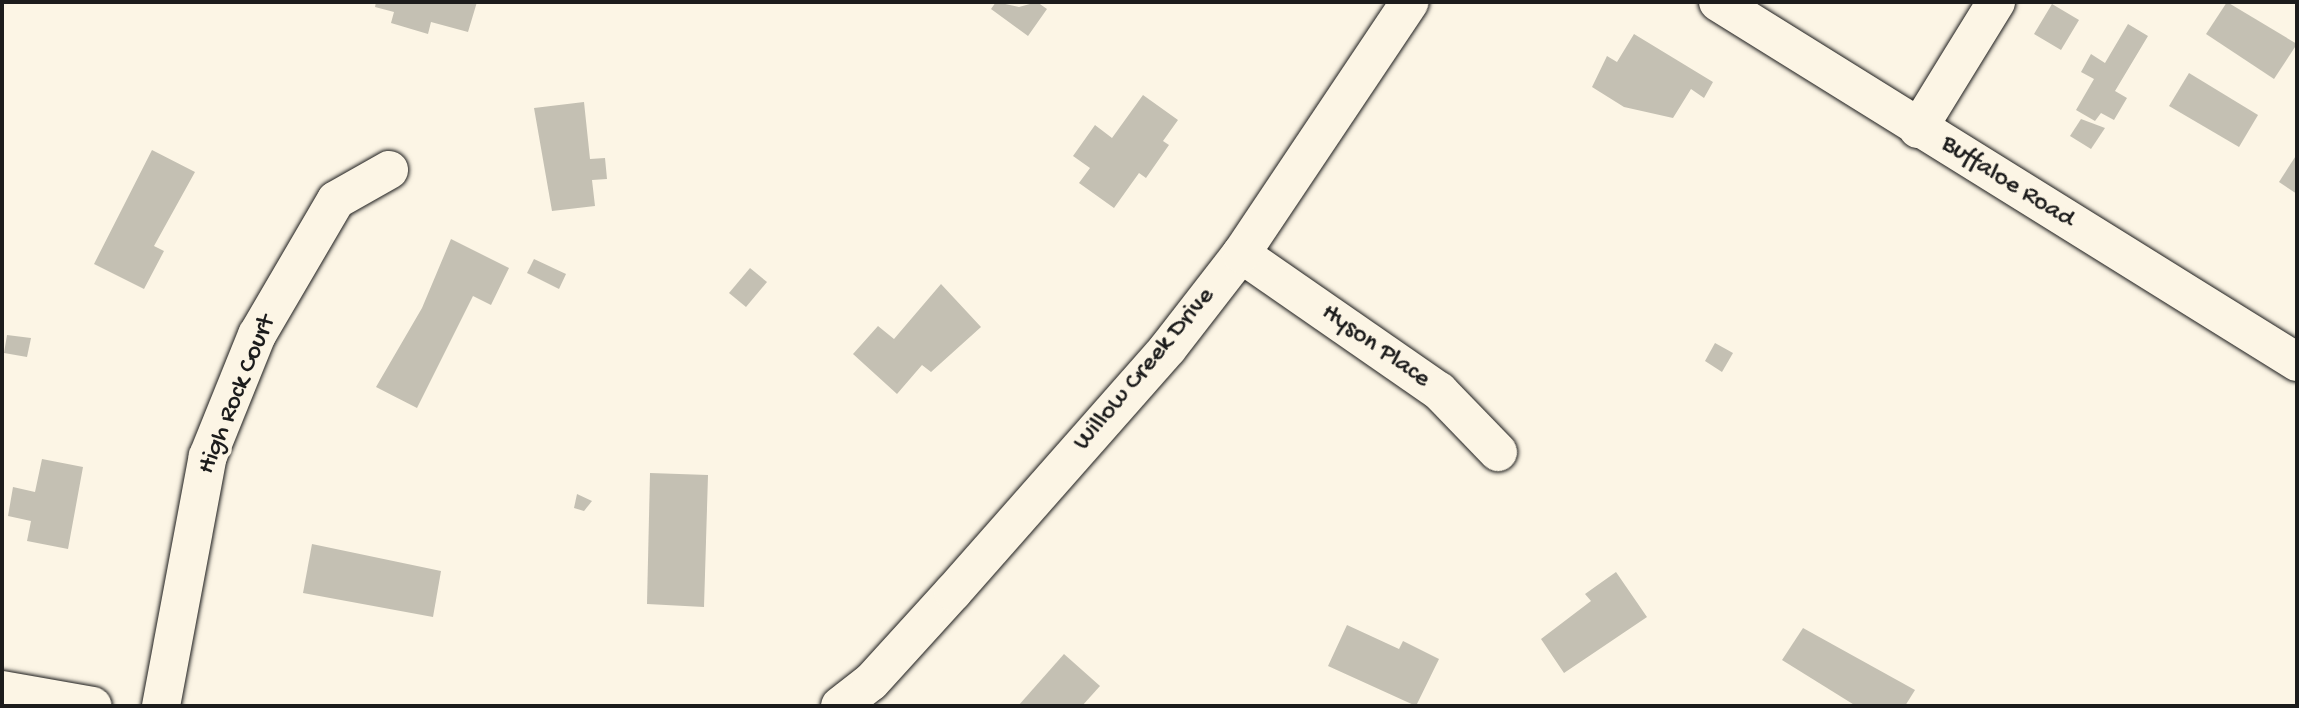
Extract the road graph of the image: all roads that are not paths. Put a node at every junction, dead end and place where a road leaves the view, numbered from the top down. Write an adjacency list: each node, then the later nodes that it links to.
1 (1410, 2): 6 (street, Willow Creek Drive)
2 (1718, 2): 4 (street, Buffaloe Road)
3 (1996, 2): 4 (street)
4 (1918, 129): 7 (street, Buffaloe Road)
5 (389, 170): 12 (street, High Rock Court)
6 (1241, 254): 8 (street, Hyson Place); 10 (street, Willow Creek Drive)
7 (2297, 362)
8 (1498, 452)
9 (2, 690): 11 (street)
10 (879, 694): 13 (street, Willow Creek Drive)
11 (93, 706)
12 (161, 706)
13 (840, 706)

